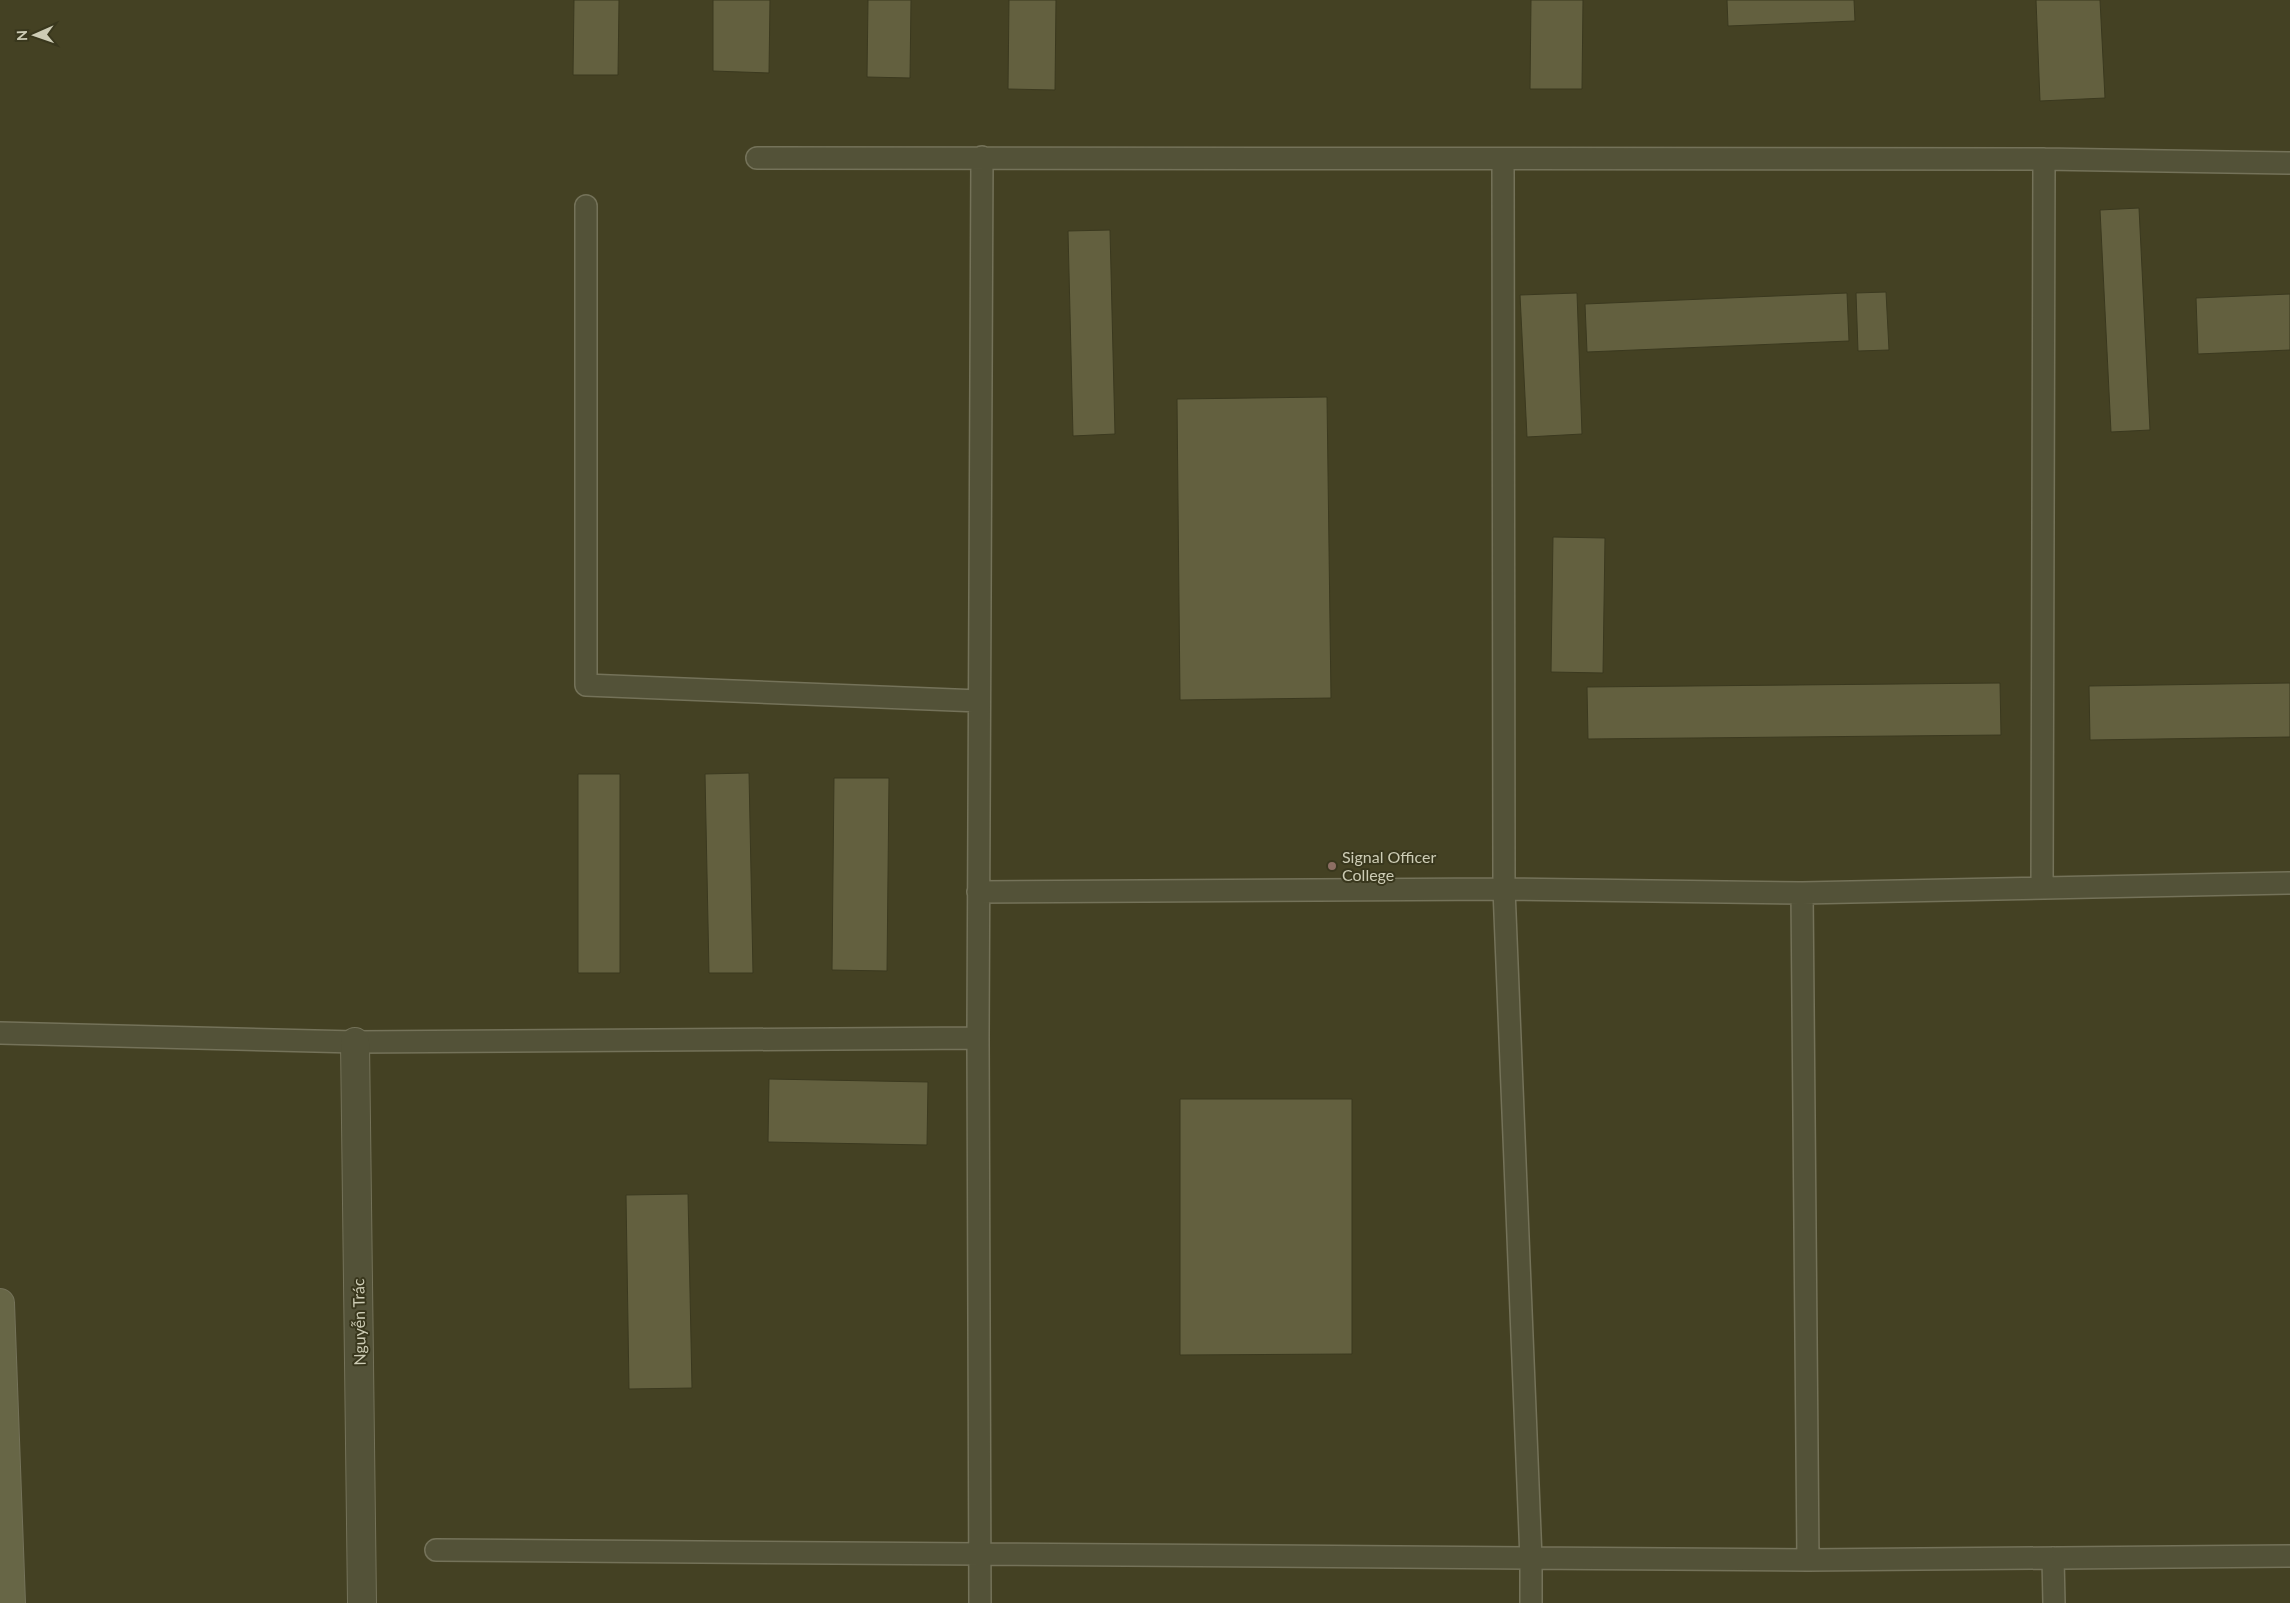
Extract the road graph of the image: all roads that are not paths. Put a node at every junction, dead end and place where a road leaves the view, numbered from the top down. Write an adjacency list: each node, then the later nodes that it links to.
1 (982, 157): 2 (lane); 3 (lane); 7 (lane)
2 (757, 158)
3 (1503, 159): 4 (lane); 10 (lane)
4 (2044, 159): 5 (lane); 9 (lane)
5 (2290, 163)
6 (586, 206): 7 (lane)
7 (979, 702): 11 (lane)
8 (2290, 883): 9 (lane)
9 (2042, 888): 12 (lane)
10 (1504, 889): 11 (lane); 12 (lane); 21 (lane)
11 (978, 892): 14 (lane)
12 (1802, 893): 22 (lane)
13 (0, 1033): 15 (lane)
14 (978, 1038): 15 (lane); 18 (lane)
15 (355, 1042): 24 (street, Nguyễn Trác)
16 (0, 1303): 23 (street)
17 (436, 1550): 18 (lane)
18 (980, 1555): 21 (lane); 25 (lane)
19 (2290, 1556): 20 (lane)
20 (2053, 1558): 22 (lane); 27 (lane)
21 (1531, 1559): 22 (lane); 26 (lane)
22 (1808, 1560)
23 (11, 1603)
24 (362, 1603)
25 (980, 1603)
26 (1531, 1603)
27 (2054, 1603)

